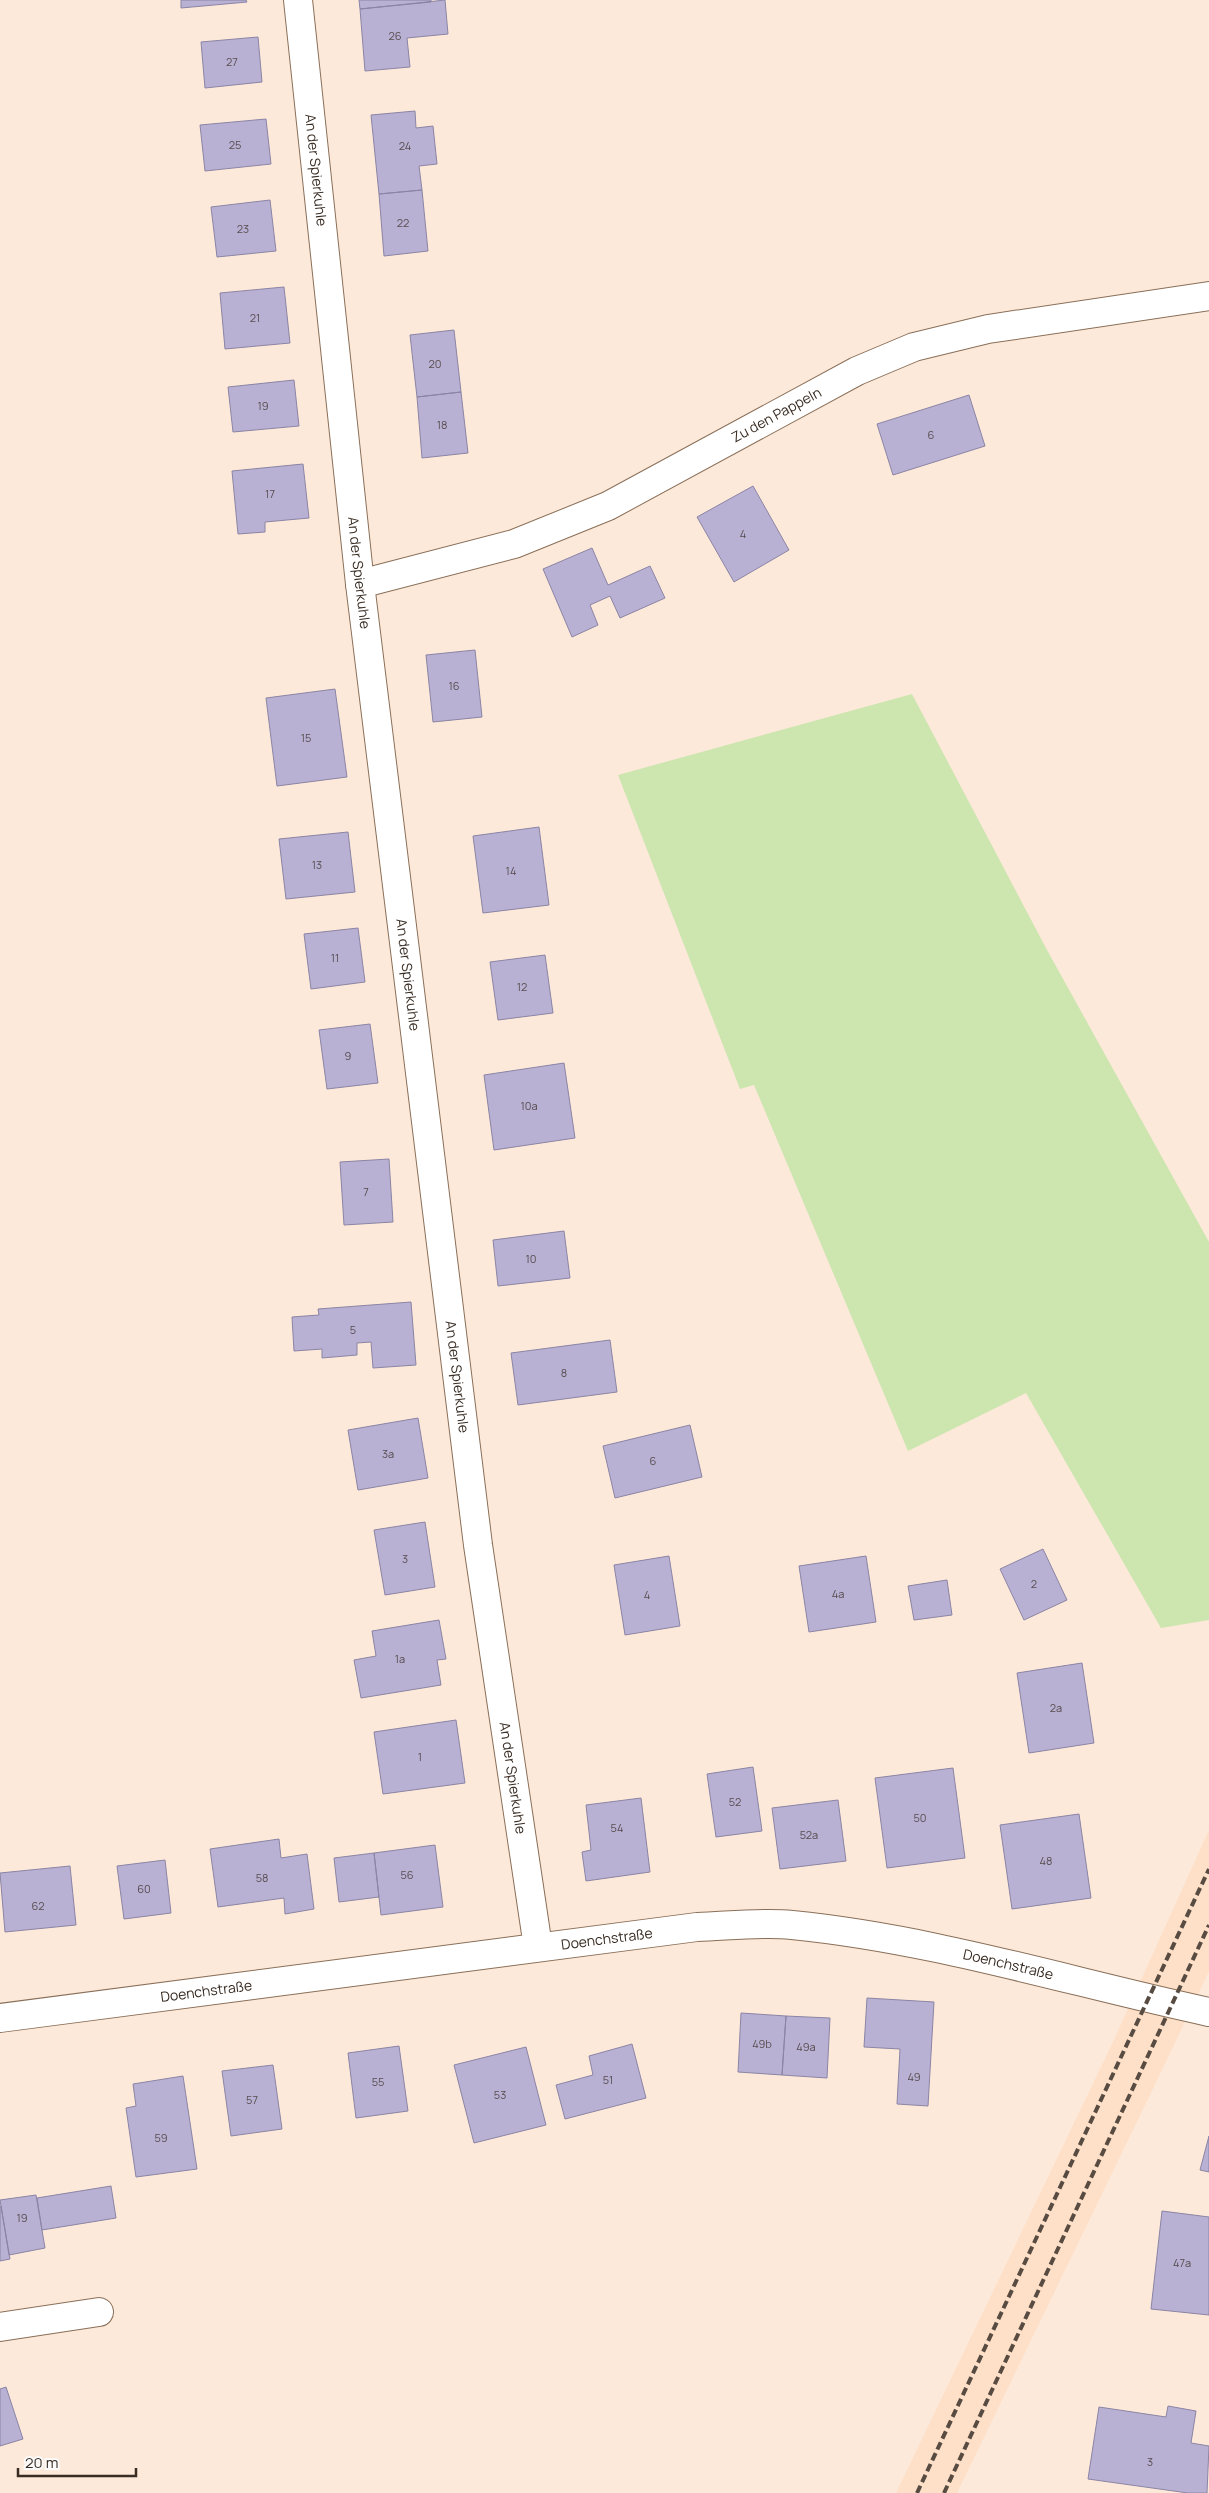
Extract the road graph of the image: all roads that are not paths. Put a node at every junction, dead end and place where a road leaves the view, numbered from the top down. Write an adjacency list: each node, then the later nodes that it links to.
1 (298, 0): 3 (street, An der Spierkuhle)
2 (1209, 296): 3 (street, Zu den Pappeln)
3 (360, 584): 4 (street, An der Spierkuhle)
4 (538, 1946): 5 (street, Doenchstraße); 6 (street, Doenchstraße)
5 (1209, 2012)
6 (0, 2018)
7 (98, 2312): 8 (street)
8 (0, 2327)

